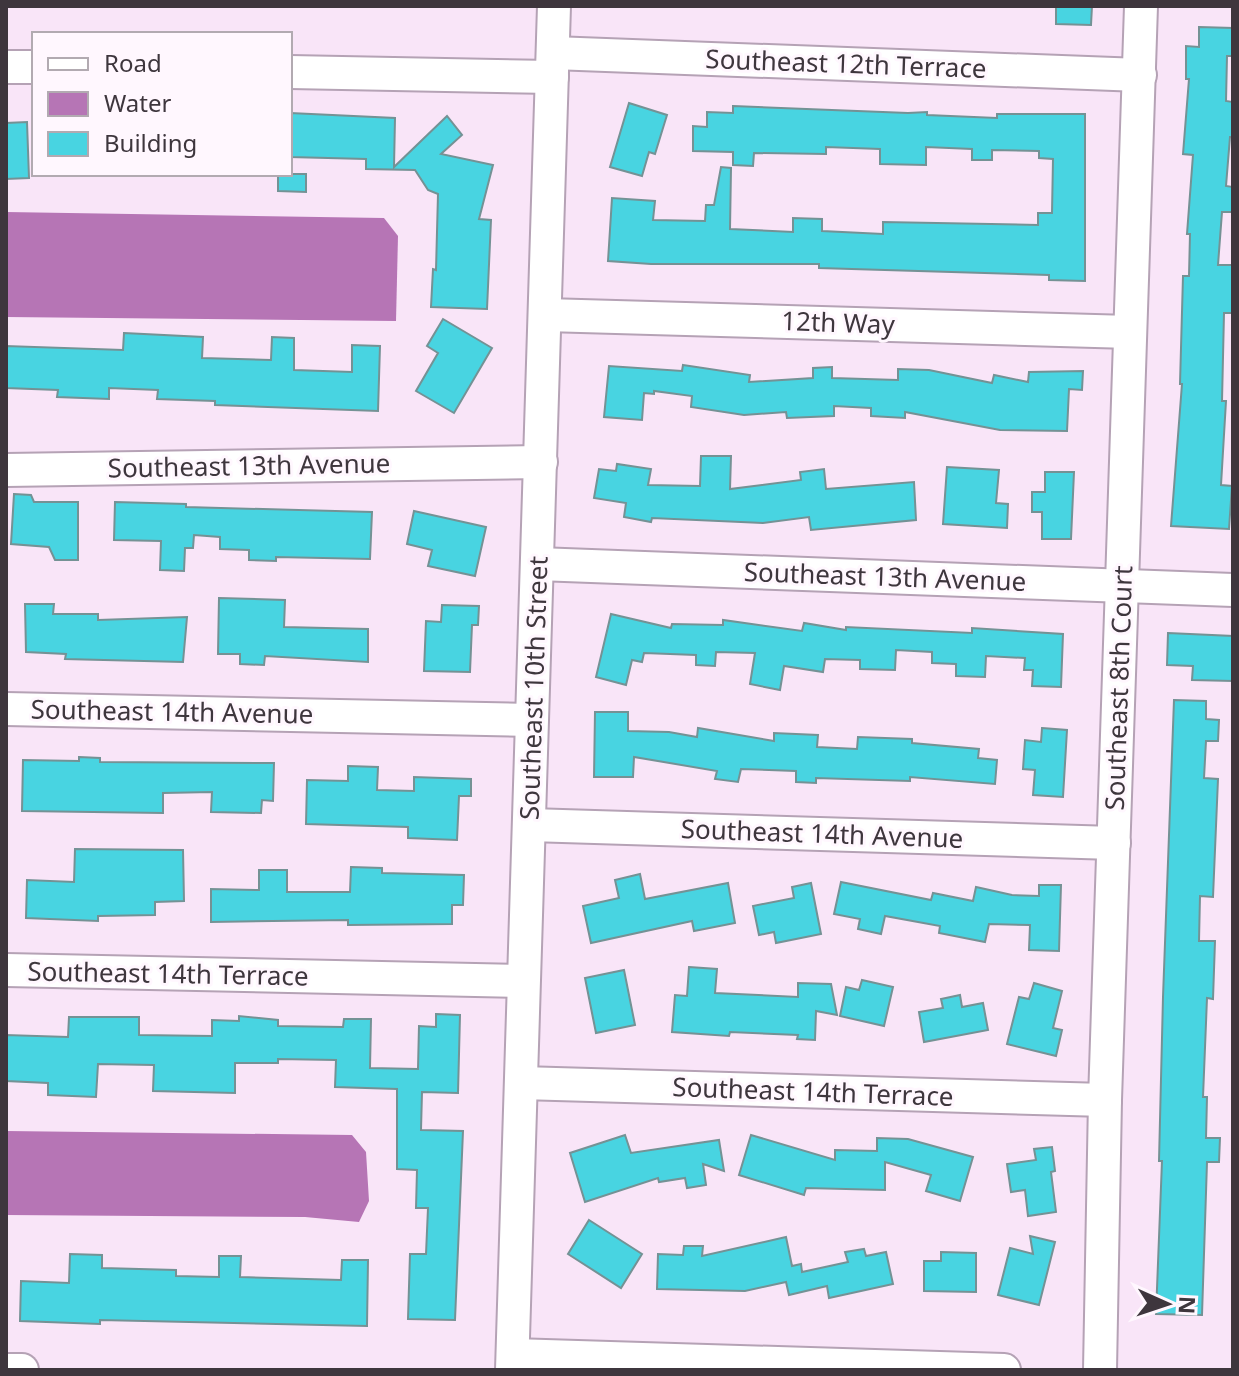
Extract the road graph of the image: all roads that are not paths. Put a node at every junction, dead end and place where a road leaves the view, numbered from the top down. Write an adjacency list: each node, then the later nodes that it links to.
1 (554, 6): 3 (street, Southeast 10th Street)
2 (1141, 6): 7 (street, Southeast 8th Court)
3 (552, 65): 6 (street, Southeast 12th Terrace); 7 (street, Southeast 12th Terrace); 8 (street, Southeast 10th Street)
4 (6, 67): 5 (street)
5 (32, 67)
6 (292, 72)
7 (1140, 75): 9 (street, Southeast 8th Court)
8 (546, 315): 9 (street, 12th Way); 10 (street, Southeast 10th Street)
9 (1130, 332): 13 (street, Southeast 8th Court)
10 (541, 462): 11 (street, Southeast 13th Avenue); 12 (street, Southeast 10th Street)
11 (6, 470)
12 (538, 564): 13 (street, Southeast 13th Avenue); 16 (street, Southeast 10th Street)
13 (1122, 586): 14 (street, Southeast 13th Avenue); 18 (street, Southeast 8th Court)
14 (1233, 590)
15 (6, 709): 16 (street, Southeast 14th Avenue)
16 (531, 720): 17 (street, Southeast 10th Street)
17 (530, 825): 18 (street, Southeast 14th Avenue); 20 (street, Southeast 10th Street)
18 (1114, 843): 22 (street, Southeast 8th Court)
19 (6, 970): 20 (street, Southeast 14th Terrace)
20 (522, 981): 21 (street, Southeast 10th Street)
21 (521, 1083): 22 (street, Southeast 14th Terrace); 23 (street, Southeast 10th Street)
22 (1105, 1100): 28 (street, Southeast 8th Court)
23 (513, 1362): 24 (street)
24 (896, 1368): 27 (street)
25 (6, 1370): 26 (street)
26 (22, 1370)
27 (1004, 1370)
28 (1100, 1370)

